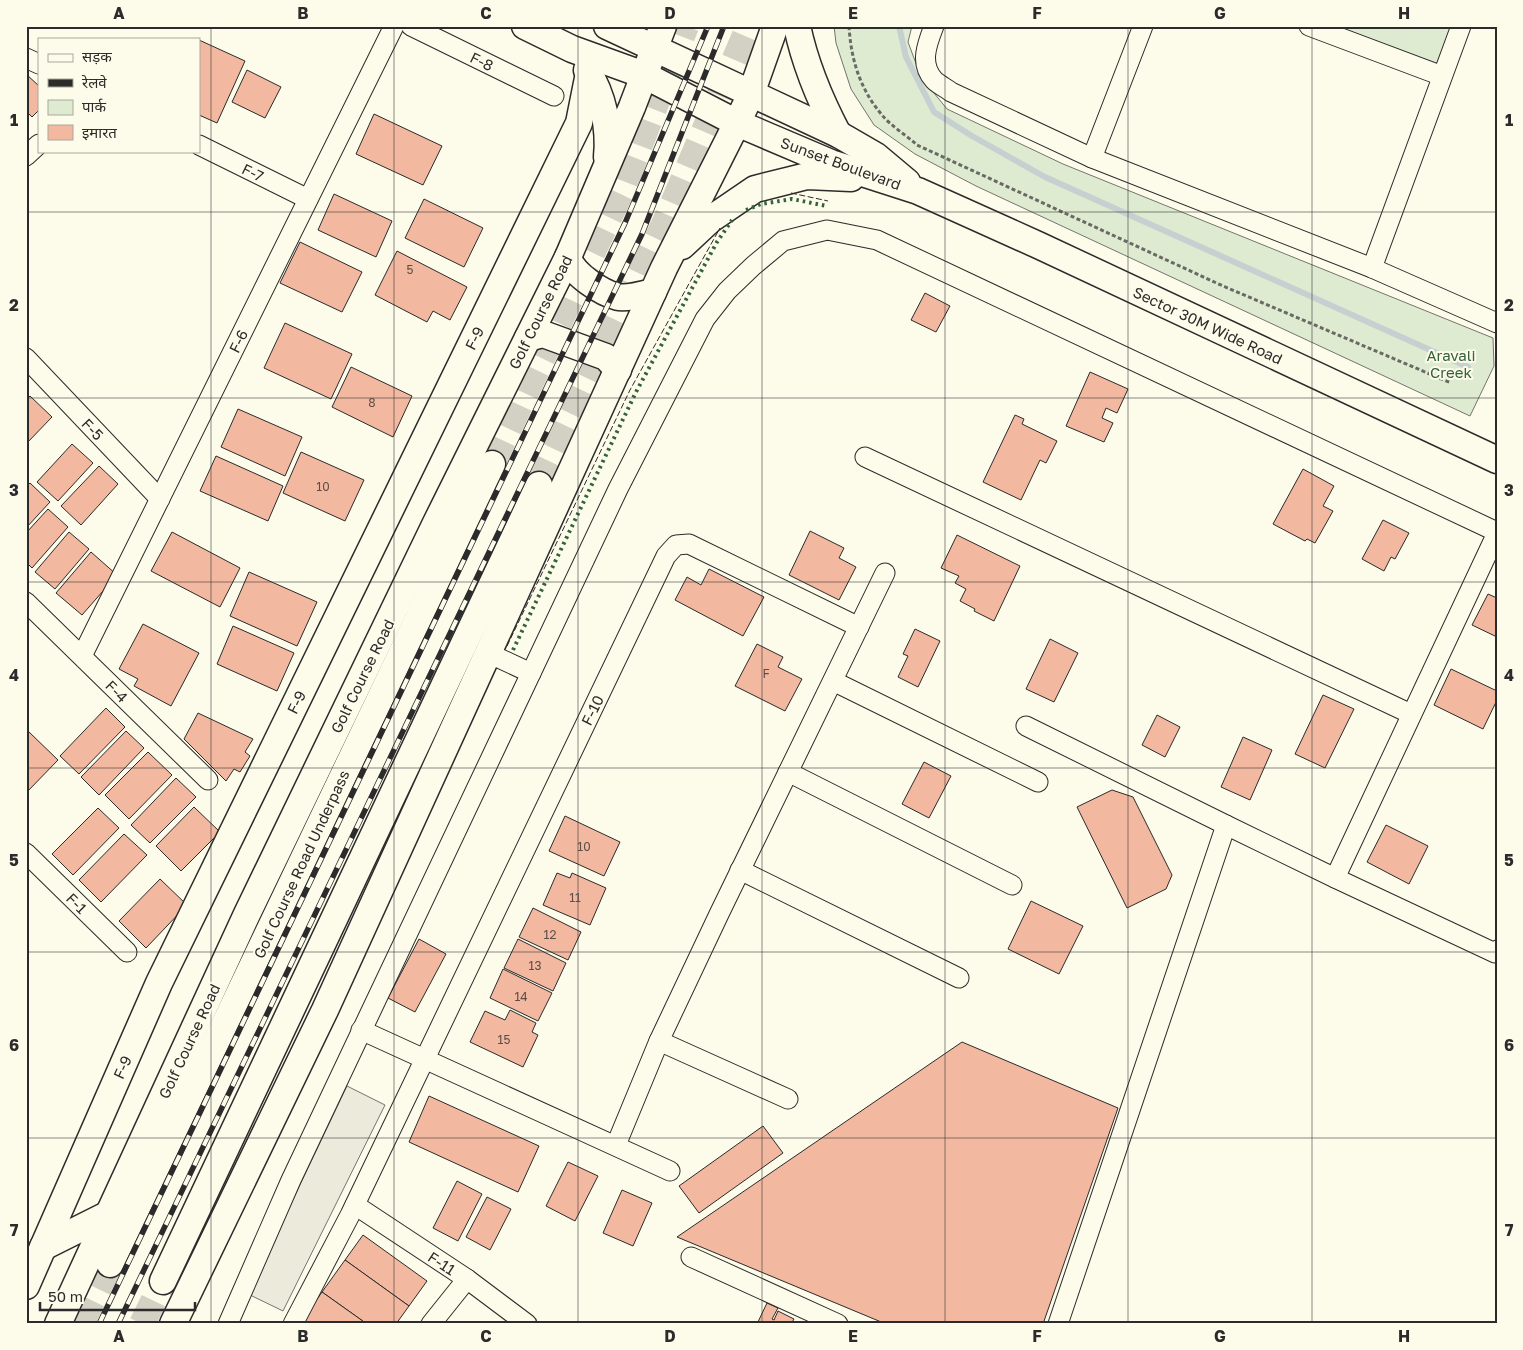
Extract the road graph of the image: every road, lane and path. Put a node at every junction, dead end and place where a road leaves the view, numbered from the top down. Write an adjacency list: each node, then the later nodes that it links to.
1 (394, 26): 29 (street, F-6)
2 (411, 26): 20 (street, F-8)
3 (524, 26): 13 (street, Sunset Boulevard)
4 (607, 26): 12 (street, Sunset Boulevard)
5 (775, 26): 19 (street)
6 (798, 26): 22 (street)
7 (849, 26): 38 (path)
8 (934, 26): 26 (street)
9 (1143, 26): 26 (street)
10 (1309, 26): 18 (street)
11 (1461, 26): 18 (street)
12 (659, 38): 17 (street, Golf Course Road); 19 (street, Sunset Boulevard)
13 (572, 49): 16 (street); 17 (street, Sunset Boulevard)
14 (26, 58): 15 (street)
15 (38, 64)
16 (589, 73): 27 (street); 73 (street, F-9)
17 (644, 75): 21 (street, Sunset Boulevard); 27 (street, Golf Course Road)
18 (1442, 76): 32 (street)
19 (751, 94): 21 (street); 22 (street, Sunset Boulevard)
20 (554, 96)
21 (737, 123): 28 (street, Sunset Boulevard); 31 (street)
22 (838, 134): 28 (street, Sunset Boulevard)
23 (38, 145): 25 (street)
24 (200, 145): 29 (street, F-7)
25 (26, 156)
26 (1092, 158): 32 (street)
27 (606, 168): 30 (street, Golf Course Road)
28 (918, 191): 31 (street); 39 (street, Sector 30M Wide Road)
29 (308, 199): 43 (street, F-6)
30 (568, 257): 33 (street); 35 (street, Golf Course Road)
31 (664, 268): 33 (street)
32 (1372, 268): 34 (street)
33 (653, 292): 37 (street)
34 (1497, 323)
35 (528, 338): 37 (street); 72 (street, Golf Course Road)
36 (26, 358): 43 (street, F-5)
37 (618, 370): 48 (street)
38 (1451, 383)
39 (1496, 456)
40 (865, 457): 52 (street)
41 (492, 464): 75 (street, Golf Course Road Underpass)
42 (539, 485): 77 (street)
43 (160, 499): 49 (street, F-6)
44 (1497, 533): 50 (street); 52 (street)
45 (886, 573): 47 (street)
46 (26, 602): 49 (street, F-4)
47 (859, 627): 51 (street); 67 (street, F-10)
48 (488, 653): 50 (street); 80 (street)
49 (82, 656): 55 (street, F-4)
50 (531, 673): 65 (street)
51 (833, 681): 54 (street); 56 (street)
52 (1411, 714): 60 (street)
53 (1026, 726): 57 (street)
54 (788, 772): 59 (street); 61 (street)
55 (208, 780)
56 (1038, 782)
57 (1226, 825): 60 (street); 86 (street)
58 (26, 853): 62 (street, F-1)
59 (740, 870): 64 (street); 66 (street)
60 (1335, 878): 63 (street)
61 (1012, 885)
62 (127, 952)
63 (1496, 952)
64 (959, 978)
65 (361, 1030): 67 (street); 81 (street)
66 (659, 1041): 68 (street); 69 (street)
67 (424, 1059): 69 (street); 71 (street, F-10)
68 (788, 1099)
69 (616, 1145): 70 (street)
70 (670, 1171)
71 (355, 1204): 76 (street, F-11); 82 (street, F-10)
72 (109, 1214): 73 (street); 79 (street, Golf Course Road)
73 (43, 1247): 78 (street, F-9)
74 (690, 1257): 85 (street)
75 (110, 1264)
76 (466, 1279): 83 (street); 84 (street, F-11)
77 (163, 1281)
78 (26, 1286)
79 (58, 1324)
80 (173, 1324)
81 (228, 1324)
82 (293, 1324)
83 (432, 1324)
84 (527, 1324)
85 (838, 1324)
86 (1058, 1324)

